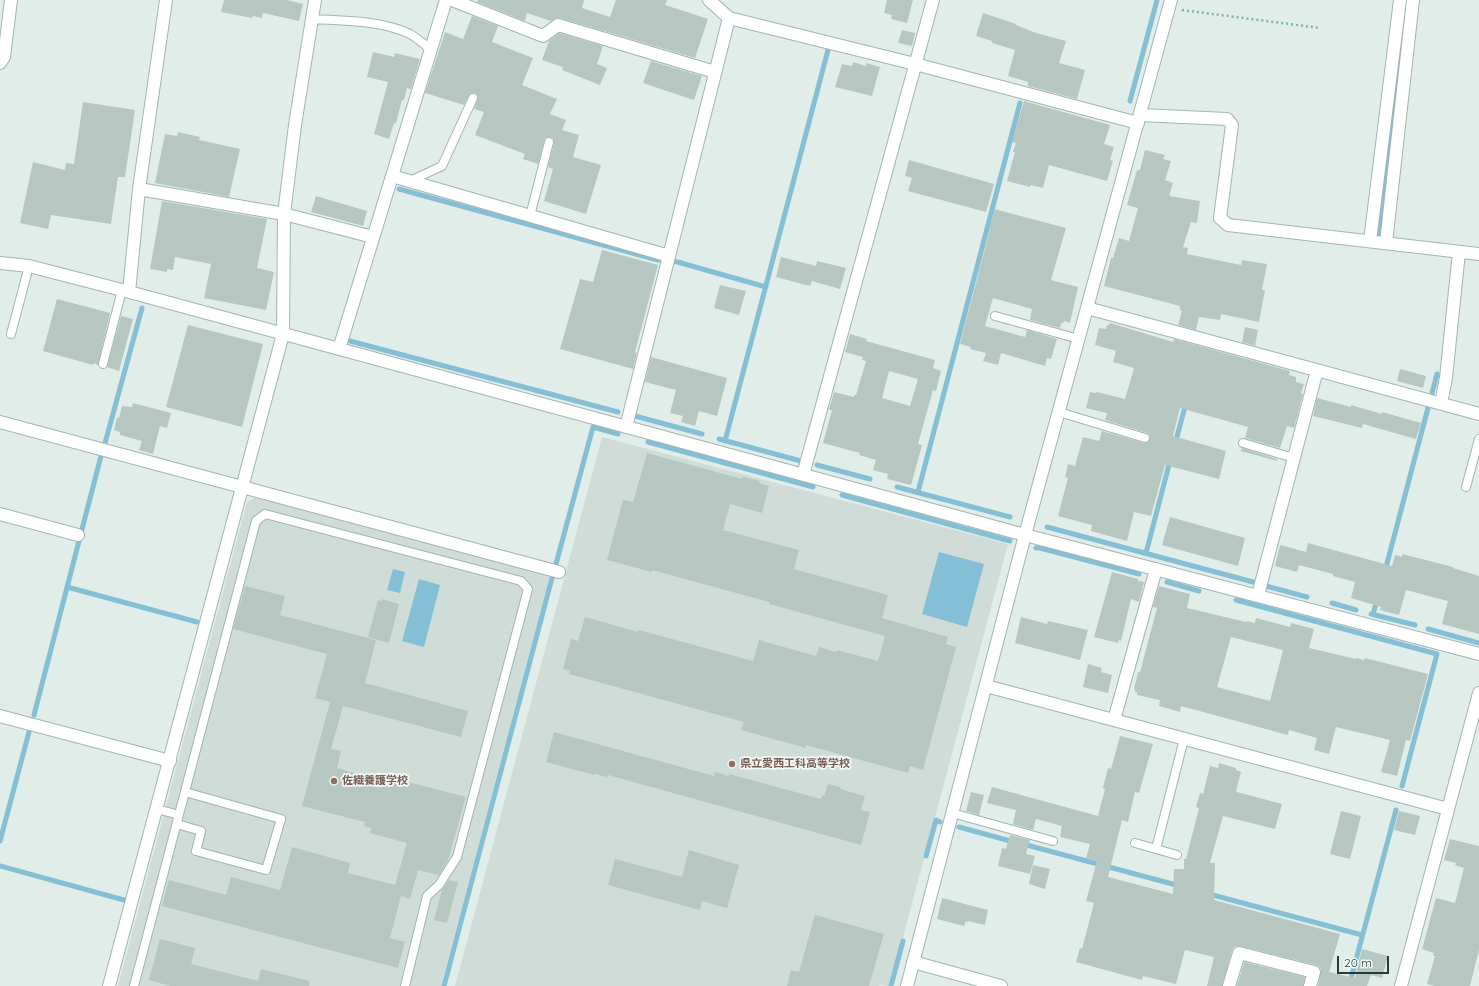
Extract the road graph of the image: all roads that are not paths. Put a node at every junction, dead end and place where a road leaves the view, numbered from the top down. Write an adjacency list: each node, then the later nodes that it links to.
1 (11, 0): 14 (street)
2 (166, 0): 22 (street)
3 (315, 0): 12 (street)
4 (446, 0): 13 (street)
5 (452, 0): 16 (street)
6 (708, 0): 11 (street)
7 (933, 0): 15 (street)
8 (1400, 0): 26 (street)
9 (1413, 0): 27 (street)
10 (1169, 4): 18 (street)
11 (729, 18): 15 (street); 16 (street)
12 (312, 19): 13 (lane); 23 (street)
13 (430, 49): 20 (street)
14 (0, 64)
15 (915, 64): 18 (street); 51 (street)
16 (715, 72): 30 (street)
17 (473, 98): 21 (lane)
18 (1139, 119): 26 (street); 34 (street)
19 (549, 142): 24 (lane)
20 (392, 176): 21 (street); 25 (street)
21 (410, 181): 24 (street)
22 (139, 189): 23 (street); 33 (street)
23 (284, 214): 25 (street); 37 (street)
24 (530, 216): 30 (street)
25 (373, 237): 39 (street)
26 (1370, 242): 27 (street)
27 (1386, 243): 28 (street)
28 (1459, 252): 29 (street); 42 (street)
29 (1479, 254)
30 (669, 256): 46 (street)
31 (0, 263): 32 (street)
32 (29, 266): 33 (street); 36 (lane)
33 (125, 291): 37 (street); 40 (lane)
34 (1087, 308): 38 (street); 41 (street)
35 (995, 316): 38 (lane)
36 (11, 334)
37 (283, 334): 39 (street); 53 (street)
38 (1079, 339): 43 (street)
39 (339, 349): 46 (street)
40 (102, 364)
41 (1317, 370): 42 (street); 50 (street)
42 (1441, 403): 44 (street)
43 (1059, 412): 47 (lane); 56 (street)
44 (1479, 414)
45 (0, 422): 53 (street)
46 (626, 426): 51 (street)
47 (1145, 438)
48 (1479, 439): 52 (lane)
49 (1243, 443): 50 (lane)
50 (1294, 458): 59 (street)
51 (803, 475): 56 (street)
52 (1466, 487)
53 (242, 488): 58 (street); 66 (street)
54 (0, 514): 55 (street)
55 (78, 535)
56 (1025, 535): 57 (street); 61 (street)
57 (1156, 569): 59 (street); 64 (street)
58 (559, 572)
59 (1258, 596): 60 (street)
60 (1479, 654)
61 (986, 686): 64 (street); 70 (street)
62 (1479, 693): 69 (street)
63 (0, 716): 66 (street)
64 (1114, 720): 65 (street)
65 (1184, 739): 69 (street); 75 (lane)
66 (170, 761): 68 (street)
67 (185, 792): 71 (lane); 72 (lane); 80 (lane)
68 (157, 809): 71 (lane); 78 (street)
69 (1448, 809): 85 (street)
70 (952, 813): 73 (lane); 77 (street)
71 (179, 815): 72 (lane)
72 (177, 824): 79 (lane)
73 (1053, 841)
74 (1135, 843): 75 (lane)
75 (1156, 849): 76 (lane)
76 (1177, 855)
77 (913, 962): 81 (street); 82 (street)
78 (109, 986)
79 (134, 986)
80 (405, 986)
81 (907, 986)
82 (1001, 986)
83 (1229, 986): 84 (street)
84 (1310, 986)
85 (1401, 986)

